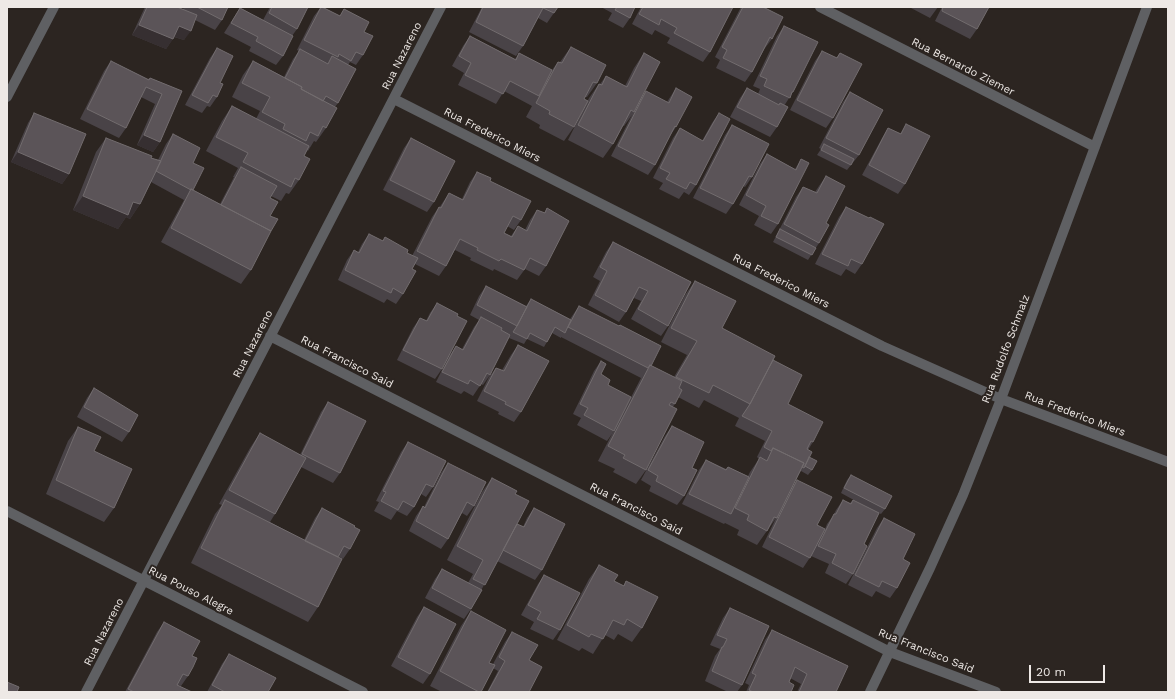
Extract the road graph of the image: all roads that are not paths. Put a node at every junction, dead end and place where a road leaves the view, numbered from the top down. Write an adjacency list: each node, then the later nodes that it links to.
1 (54, 7): 5 (street)
2 (441, 7): 6 (street, Rua Nazareno)
3 (820, 7): 7 (street, Rua Bernardo Ziemer)
4 (1147, 7): 7 (street, Rua Rudolfo Schmalz)
5 (7, 97)
6 (394, 99): 8 (street, Rua Nazareno); 9 (street, Rua Frederico Miers)
7 (1095, 147): 9 (street, Rua Rudolfo Schmalz)
8 (270, 336): 12 (street, Rua Nazareno); 13 (street, Rua Francisco Said)
9 (1001, 399): 10 (street, Rua Frederico Miers); 13 (street, Rua Rudolfo Schmalz)
10 (1168, 462)
11 (7, 512): 12 (street, Rua Pouso Alegre)
12 (144, 581): 14 (street, Rua Nazareno); 15 (street, Rua Pouso Alegre)
13 (890, 652): 16 (street, Rua Rudolfo Schmalz); 17 (street, Rua Francisco Said)
14 (86, 692)
15 (363, 692)
16 (870, 692)
17 (996, 692)

